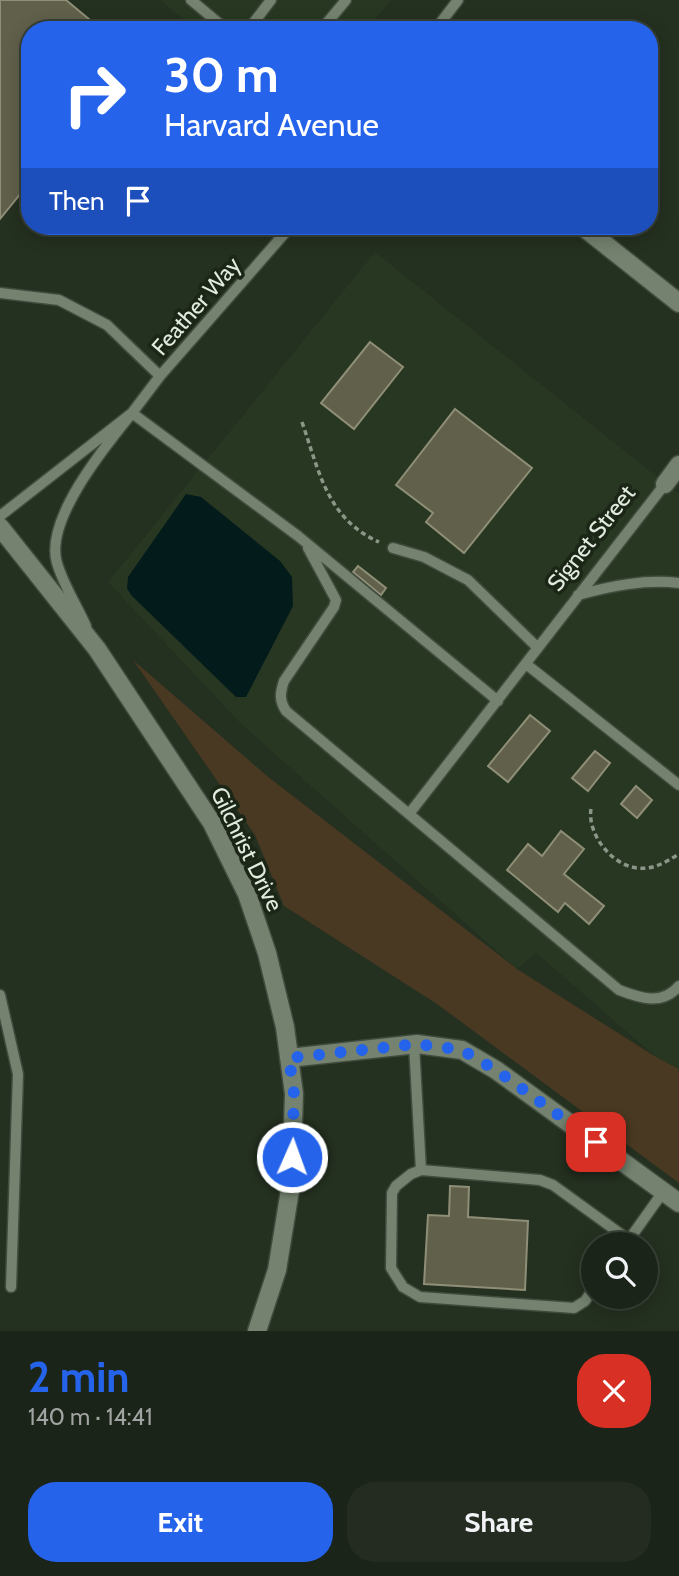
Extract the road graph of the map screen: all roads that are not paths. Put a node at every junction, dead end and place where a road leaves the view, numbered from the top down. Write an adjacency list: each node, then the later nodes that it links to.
1 (191, 0): 5 (lane)
2 (271, 0): 6 (lane)
3 (346, 0): 7 (lane)
4 (458, 0): 8 (lane)
5 (216, 21)
6 (255, 21)
7 (328, 21)
8 (442, 21)
9 (283, 235): 13 (lane, Feather Way)
10 (593, 235): 12 (street)
11 (0, 293): 13 (lane)
12 (679, 303)
13 (160, 376): 14 (lane, Feather Way)
14 (132, 412): 17 (lane, Feather Way); 19 (lane); 24 (lane, Feather Way)
15 (679, 465): 16 (street, Signet Street)
16 (665, 484): 22 (lane, Signet Street)
17 (0, 516)
18 (0, 527): 24 (street, Gilchrist Drive)
19 (303, 540): 26 (lane); 28 (lane)
20 (393, 548): 23 (lane)
21 (679, 583): 22 (lane)
22 (578, 595): 23 (lane, Signet Street)
23 (541, 645): 25 (lane, Signet Street)
24 (97, 649): 32 (street, Gilchrist Drive)
25 (526, 664): 26 (lane, Signet Street); 27 (lane)
26 (498, 701): 28 (lane, Signet Street)
27 (679, 785)
28 (409, 814): 29 (lane)
29 (679, 986)
30 (0, 995): 38 (lane)
31 (414, 1044): 32 (street); 33 (lane); 34 (street)
32 (289, 1058): 40 (street, Gilchrist Drive)
33 (421, 1170): 36 (lane); 39 (lane)
34 (663, 1192): 35 (street); 37 (lane)
35 (679, 1203)
36 (614, 1232)
37 (634, 1232)
38 (11, 1287)
39 (581, 1304)
40 (257, 1331)

